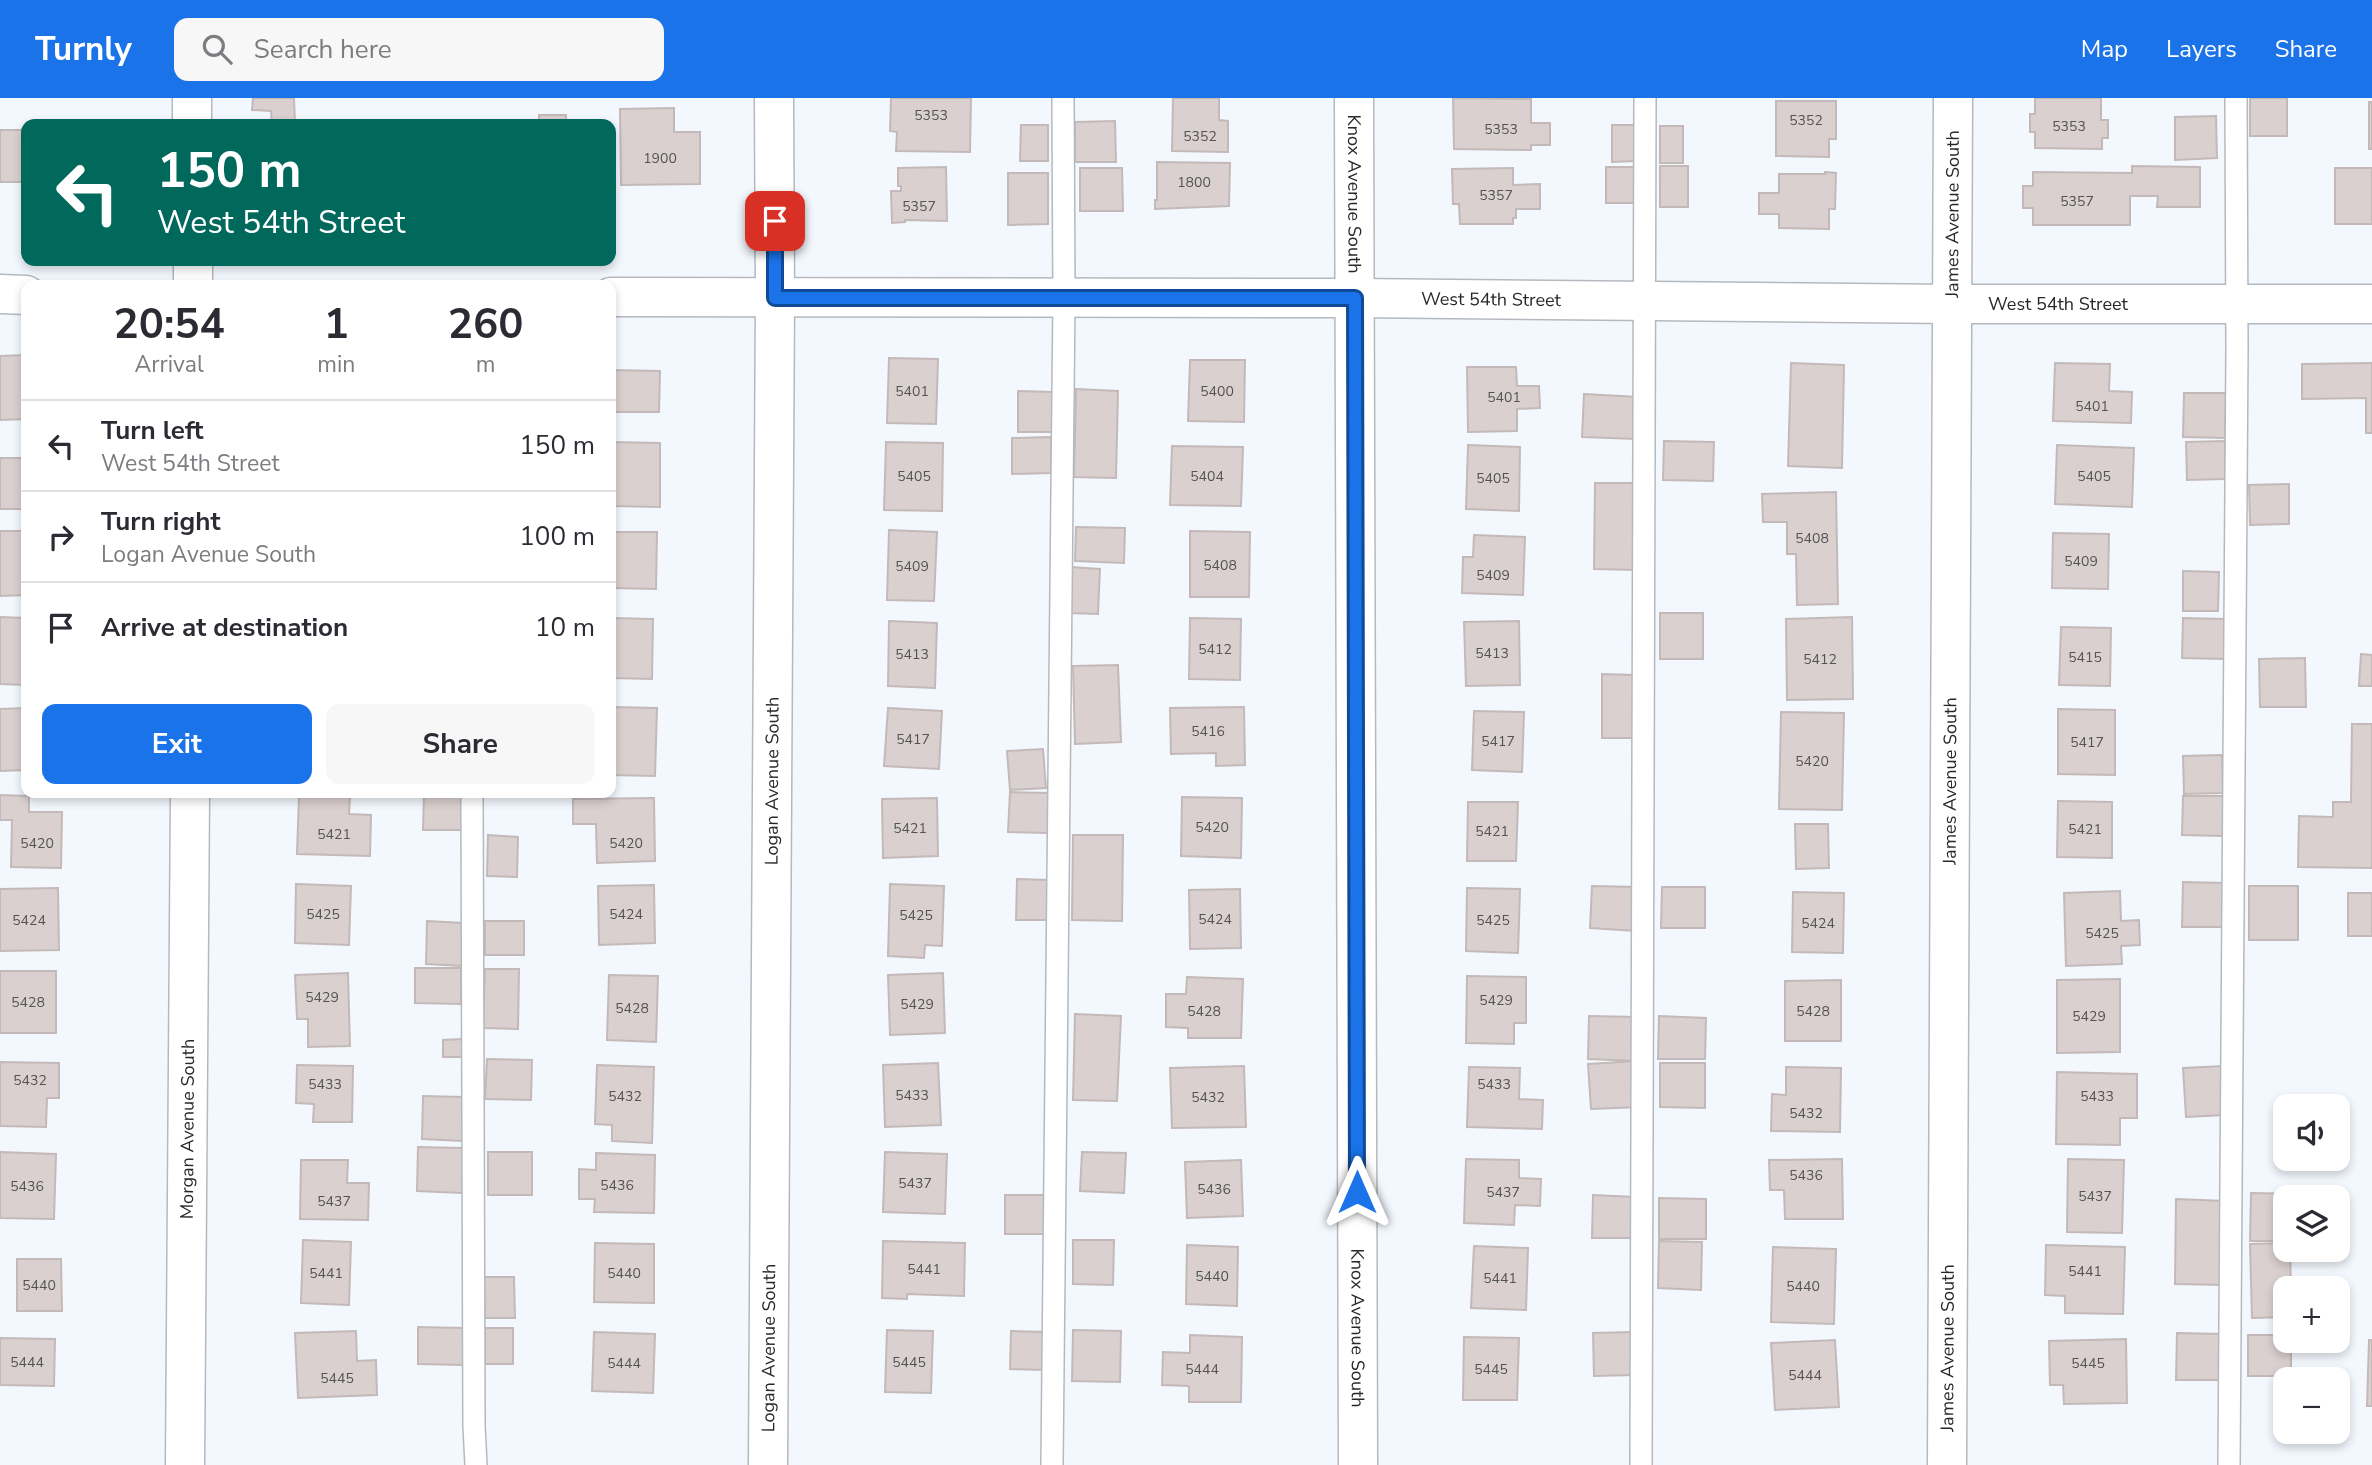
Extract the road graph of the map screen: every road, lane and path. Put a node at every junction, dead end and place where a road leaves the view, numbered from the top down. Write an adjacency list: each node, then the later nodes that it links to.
1 (192, 98): 8 (street)
2 (774, 98): 12 (street, Logan Avenue South)
3 (1063, 98): 13 (lane)
4 (1354, 98): 14 (street, Knox Avenue South)
5 (1645, 98): 15 (lane)
6 (1953, 98): 16 (street, James Avenue South)
7 (2236, 98): 17 (lane)
8 (192, 119)
9 (0, 294): 10 (street)
10 (21, 295)
11 (616, 297): 12 (street, West 54th Street)
12 (775, 298): 13 (street, West 54th Street); 23 (street, Logan Avenue South)
13 (1064, 298): 14 (street, West 54th Street); 24 (lane)
14 (1355, 298): 15 (street, West 54th Street); 25 (street, Knox Avenue South)
15 (1644, 300): 16 (street, West 54th Street); 26 (lane)
16 (1954, 304): 17 (street, West 54th Street); 27 (street, James Avenue South)
17 (2235, 304): 18 (street, West 54th Street); 28 (lane)
18 (2372, 304)
19 (190, 798): 21 (street, Morgan Avenue South)
20 (472, 798): 22 (lane)
21 (185, 1465)
22 (476, 1465)
23 (768, 1465)
24 (1052, 1465)
25 (1358, 1465)
26 (1641, 1465)
27 (1947, 1465)
28 (2229, 1465)

